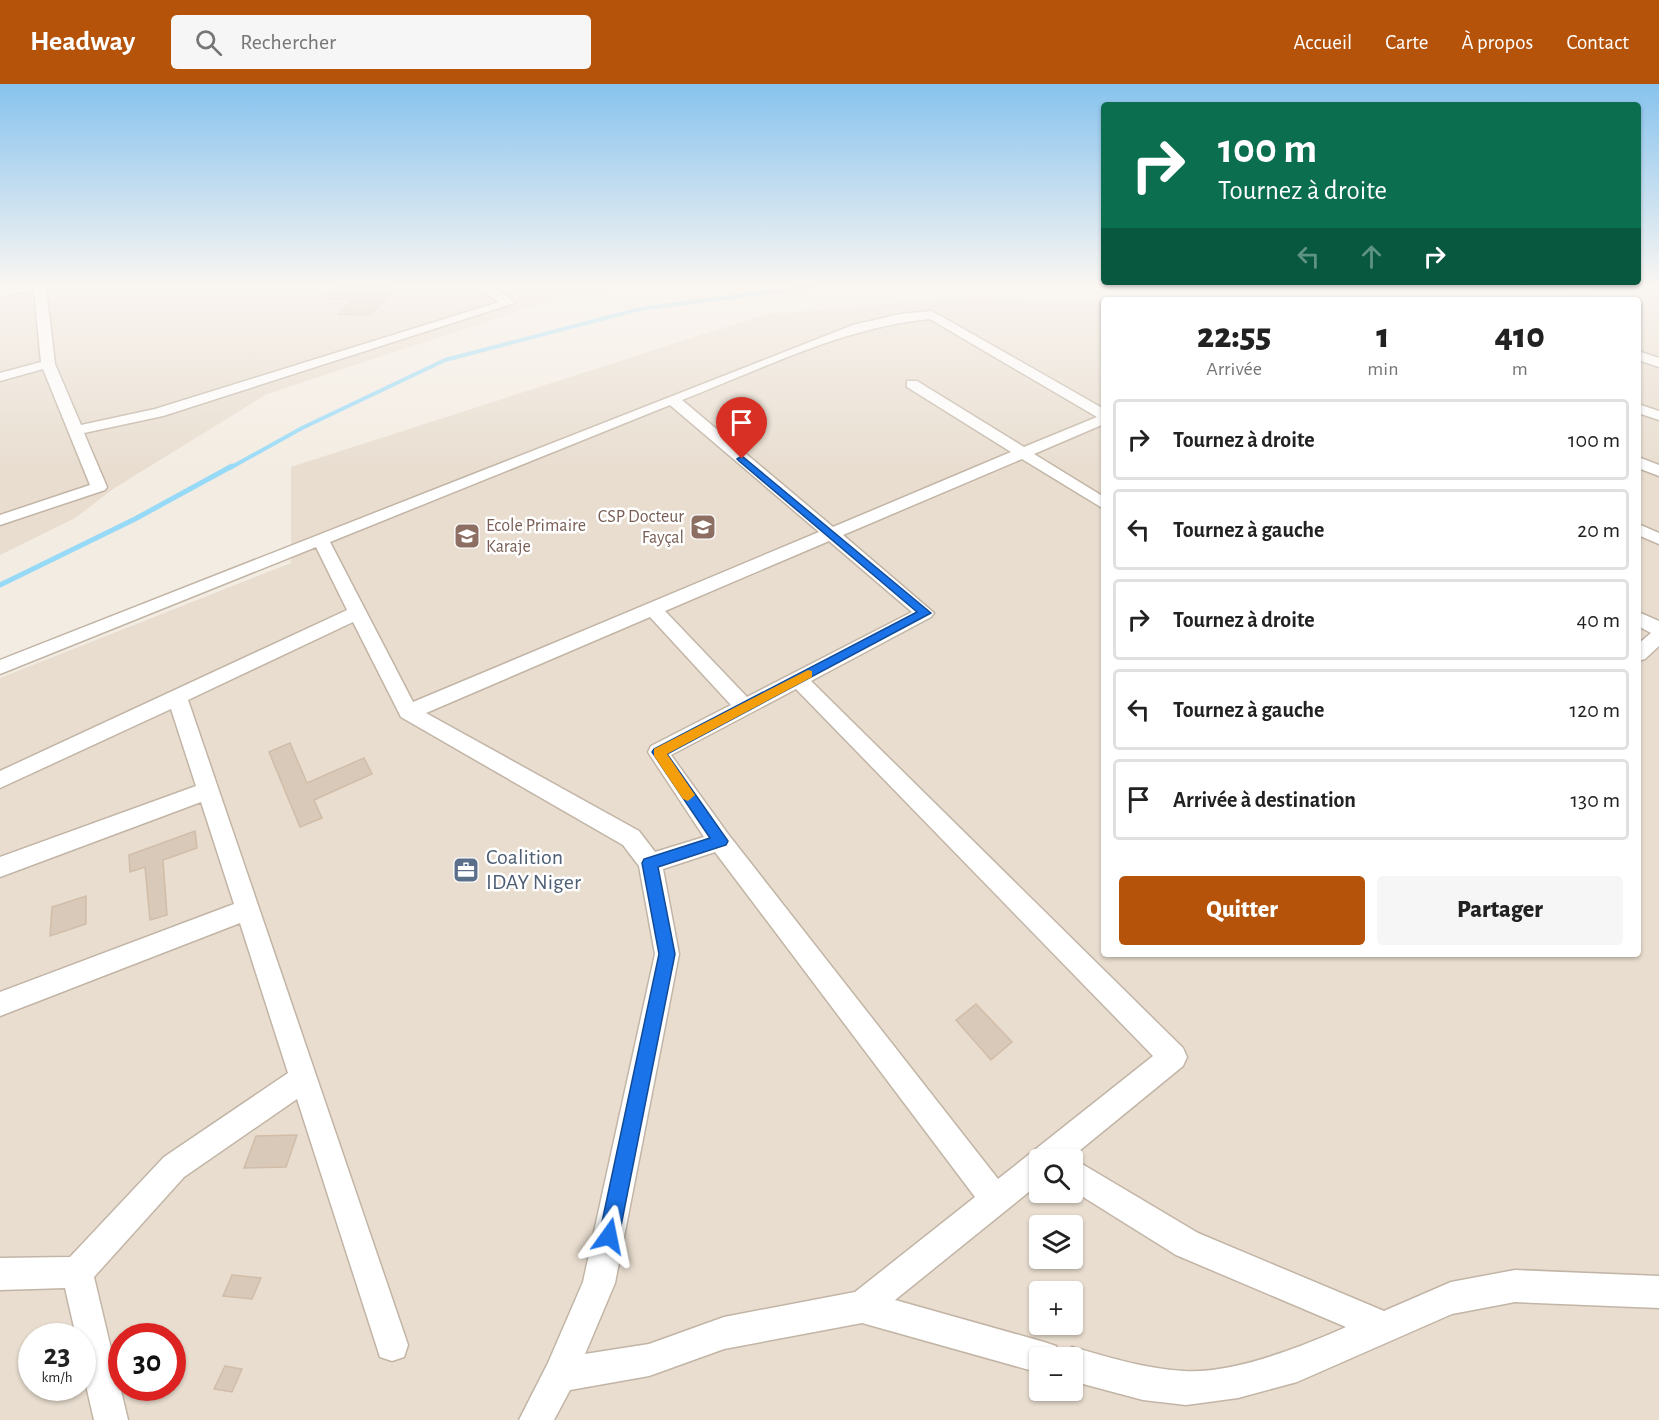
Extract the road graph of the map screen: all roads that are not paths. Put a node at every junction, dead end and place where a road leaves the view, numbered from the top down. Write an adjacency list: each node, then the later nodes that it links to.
1 (47, 346): 7 (street)
2 (371, 346): 13 (street)
3 (809, 346): 10 (street)
4 (986, 346): 11 (street)
5 (1641, 356): 6 (street)
6 (1659, 363)
7 (48, 364): 8 (street); 13 (street)
8 (0, 377)
9 (912, 384): 14 (street)
10 (672, 399): 20 (street); 21 (street)
11 (1101, 413)
12 (1101, 420): 14 (street)
13 (75, 431): 18 (street)
14 (1022, 454): 17 (street); 20 (street)
15 (1641, 463): 16 (street)
16 (1659, 471)
17 (1101, 502)
18 (0, 520)
19 (1641, 530): 22 (street)
20 (830, 534): 23 (street); 30 (street)
21 (320, 539): 24 (street); 29 (street)
22 (1659, 539)
23 (653, 609): 32 (street); 33 (street)
24 (359, 612): 31 (street); 33 (street)
25 (1641, 620): 26 (street)
26 (1659, 629)
27 (1659, 636): 28 (street)
28 (1641, 651)
29 (0, 667)
30 (798, 679): 32 (street); 42 (street)
31 (177, 697): 34 (street); 35 (street)
32 (745, 707): 36 (street)
33 (408, 712): 37 (street)
34 (0, 780)
35 (208, 790): 38 (street); 39 (street)
36 (720, 841): 37 (street); 45 (street)
37 (650, 863): 54 (street)
38 (0, 867)
39 (247, 909): 40 (street); 41 (street)
40 (0, 1004)
41 (304, 1078): 46 (street); 51 (street)
42 (1067, 1149)
43 (1029, 1178): 45 (street)
44 (1083, 1182): 50 (street)
45 (996, 1200): 49 (street)
46 (77, 1272): 47 (street); 55 (street)
47 (0, 1274)
48 (1659, 1292): 50 (street)
49 (862, 1307): 52 (street); 54 (street)
50 (1382, 1326): 53 (street)
51 (392, 1345)
52 (1029, 1354)
53 (1083, 1367)
54 (560, 1375): 56 (street)
55 (111, 1420)
56 (536, 1420)

